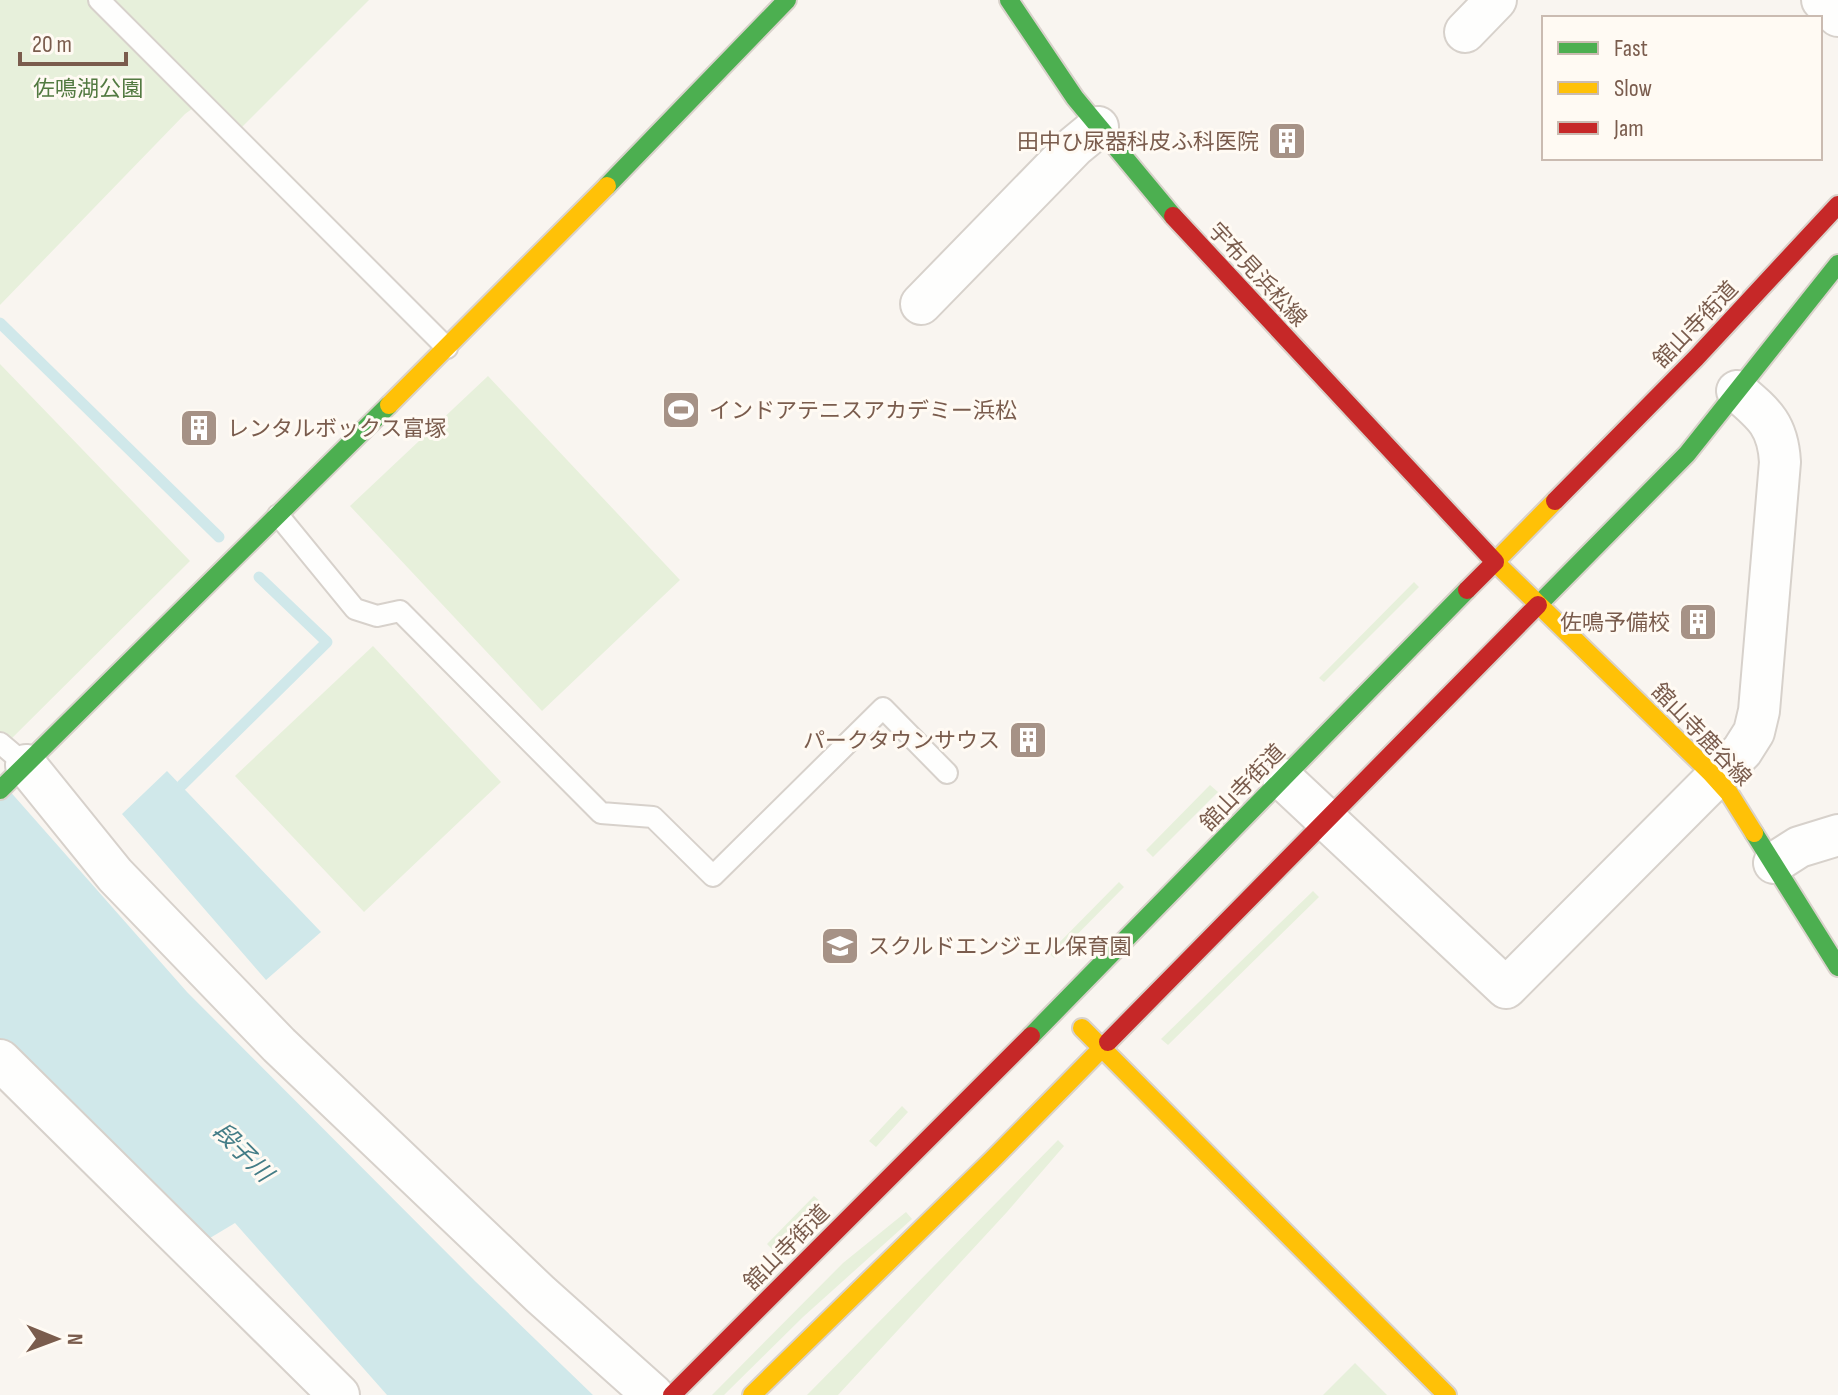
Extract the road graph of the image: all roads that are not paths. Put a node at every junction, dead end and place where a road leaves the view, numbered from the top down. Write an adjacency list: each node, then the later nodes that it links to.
1 (99, 0): 12 (lane)
2 (787, 0): 12 (street)
3 (1009, 0): 8 (street, 宇布見浜松線)
4 (1496, 0): 7 (street)
5 (1822, 0): 6 (street)
6 (1838, 16)
7 (1465, 32)
8 (1098, 127): 11 (street); 15 (street, 宇布見浜松線)
9 (1838, 205): 15 (street, 舘山寺街道)
10 (1838, 264): 13 (street)
11 (921, 304)
12 (447, 348): 14 (street)
13 (1737, 391): 16 (street); 19 (street)
14 (278, 515): 17 (street); 18 (lane)
15 (1495, 562): 16 (street, 舘山寺鹿谷線); 20 (street, 舘山寺街道)
16 (1538, 605): 19 (street, 舘山寺鹿谷線); 21 (street)
17 (9, 769): 29 (street)
18 (947, 773)
19 (1715, 778): 21 (street); 23 (street, 舘山寺鹿谷線)
20 (1283, 779): 21 (street); 25 (street, 舘山寺街道)
21 (1326, 821): 26 (street)
22 (1838, 835): 23 (street)
23 (1774, 863): 24 (street, 舘山寺鹿谷線)
24 (1838, 967)
25 (1060, 1006): 26 (street); 30 (street, 舘山寺街道)
26 (1102, 1049): 31 (street); 32 (street)
27 (0, 1060): 28 (street)
28 (339, 1395)
29 (653, 1395)
30 (672, 1395)
31 (752, 1395)
32 (1447, 1395)

